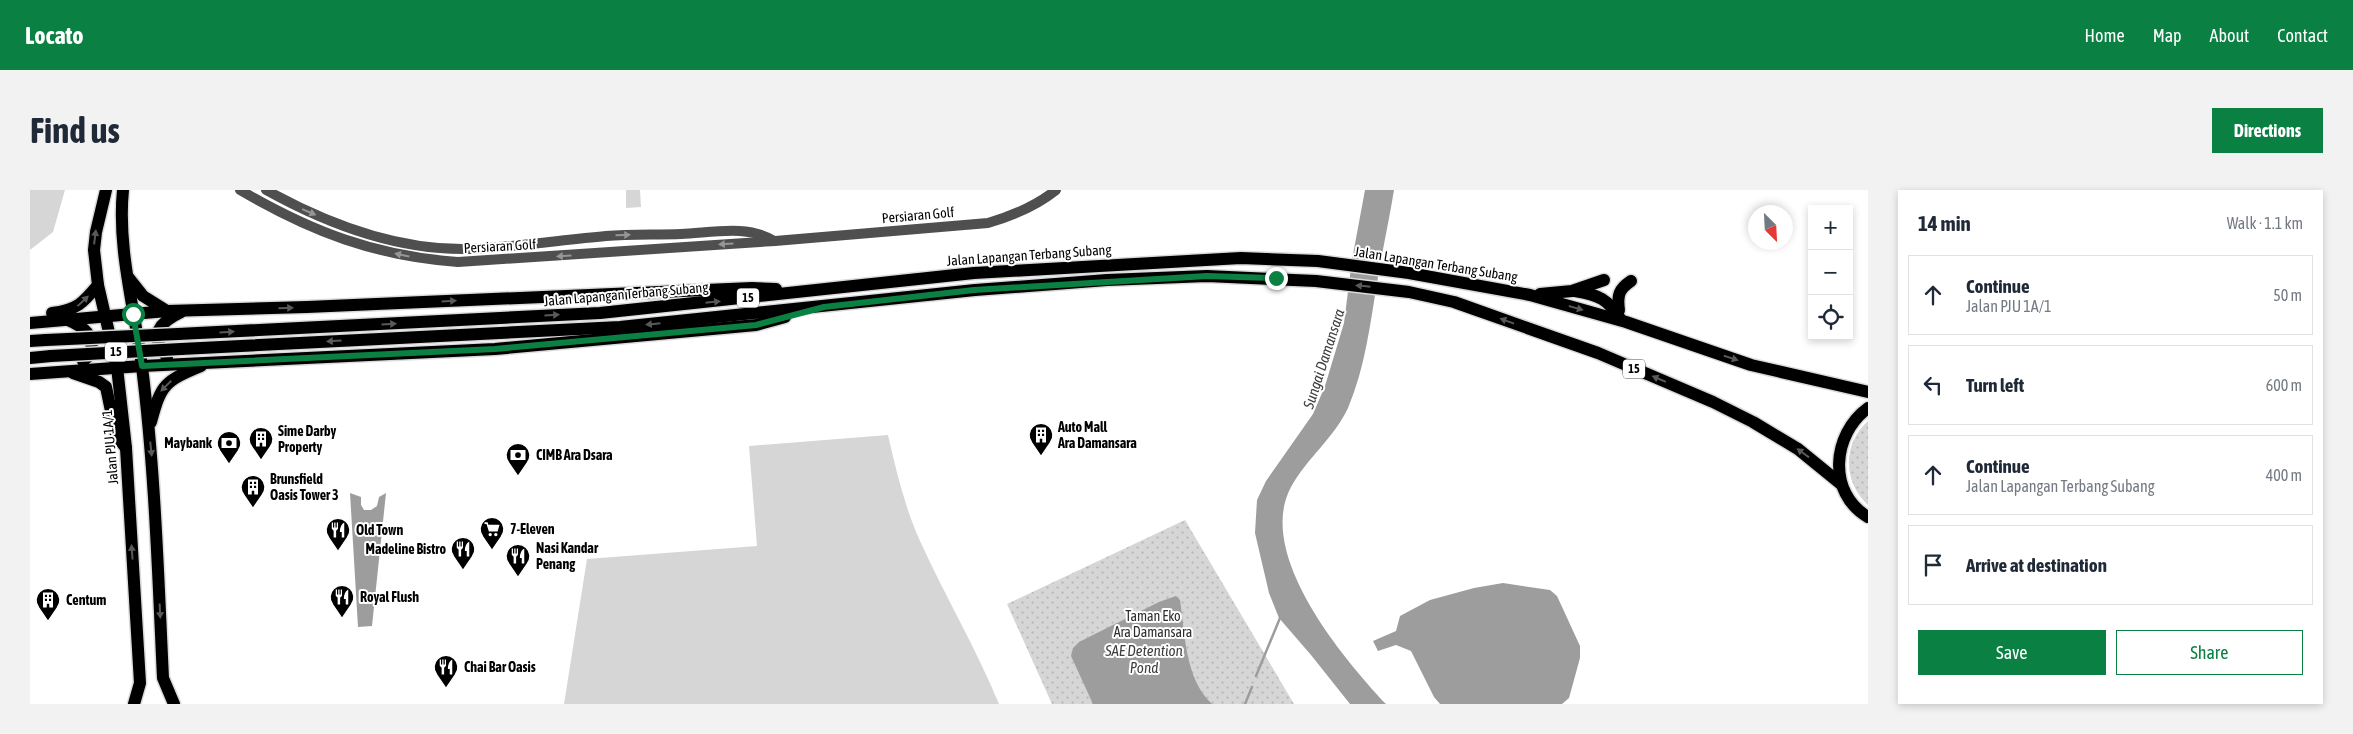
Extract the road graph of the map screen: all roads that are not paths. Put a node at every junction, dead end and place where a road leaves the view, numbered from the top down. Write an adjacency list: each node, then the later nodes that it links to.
1 (106, 190): 11 (main road, Jalan PJU 1A/1, one-way to 1)
2 (123, 190): 9 (main road)
3 (240, 190): 8 (street, Persiaran Golf)
4 (266, 190): 6 (street, Persiaran Golf, one-way to 6)
5 (1056, 190): 7 (street, Persiaran Golf)
6 (373, 236): 7 (street, Persiaran Golf, one-way to 7); 8 (street)
7 (775, 241): 8 (street, Persiaran Golf, one-way to 8)
8 (374, 249)
9 (127, 275): 17 (main road); 18 (main road)
10 (1631, 281): 21 (main road)
11 (98, 285): 19 (main road, one-way to 11); 20 (main road, Jalan PJU 1A/1)
12 (820, 291): 14 (main road, Jalan Lapangan Terbang Subang / 15); 16 (main road, one-way to 12); 24 (main road, Jalan Lapangan Terbang Subang / 15, one-way to 12, bridge)
13 (1572, 291): 14 (main road); 21 (main road); 21 (main road)
14 (1530, 295): 21 (main road, Jalan Lapangan Terbang Subang / 15, one-way to 21)
15 (824, 307): 25 (main road, 15, one-way to 25, bridge); 26 (main road); 36 (main road, 15, one-way to 15)
16 (184, 310): 17 (main road); 27 (main road)
17 (166, 311): 18 (main road)
18 (133, 314): 20 (main road); 28 (main road)
19 (30, 315)
20 (105, 316): 22 (main road); 29 (main road, Jalan PJU 1A/1)
21 (1622, 317): 32 (main road, Jalan Lapangan Terbang Subang / 15, one-way to 32)
22 (68, 320): 23 (main road); 30 (main road)
23 (30, 323)
24 (30, 341)
25 (30, 358)
26 (207, 363): 27 (main road); 34 (main road, one-way to 34)
27 (189, 364): 28 (main road)
28 (142, 366): 29 (main road); 34 (main road)
29 (118, 367): 30 (main road); 35 (main road, Jalan PJU 1A/1)
30 (65, 371): 31 (main road); 35 (main road)
31 (30, 374)
32 (1868, 392)
33 (1868, 408): 36 (main road, 15)
34 (148, 429): 39 (main road, one-way to 39)
35 (126, 448): 38 (main road, Jalan PJU 1A/1, one-way to 35)
36 (1841, 484): 37 (main road, 15)
37 (1868, 517)
38 (134, 704)
39 (174, 704)

